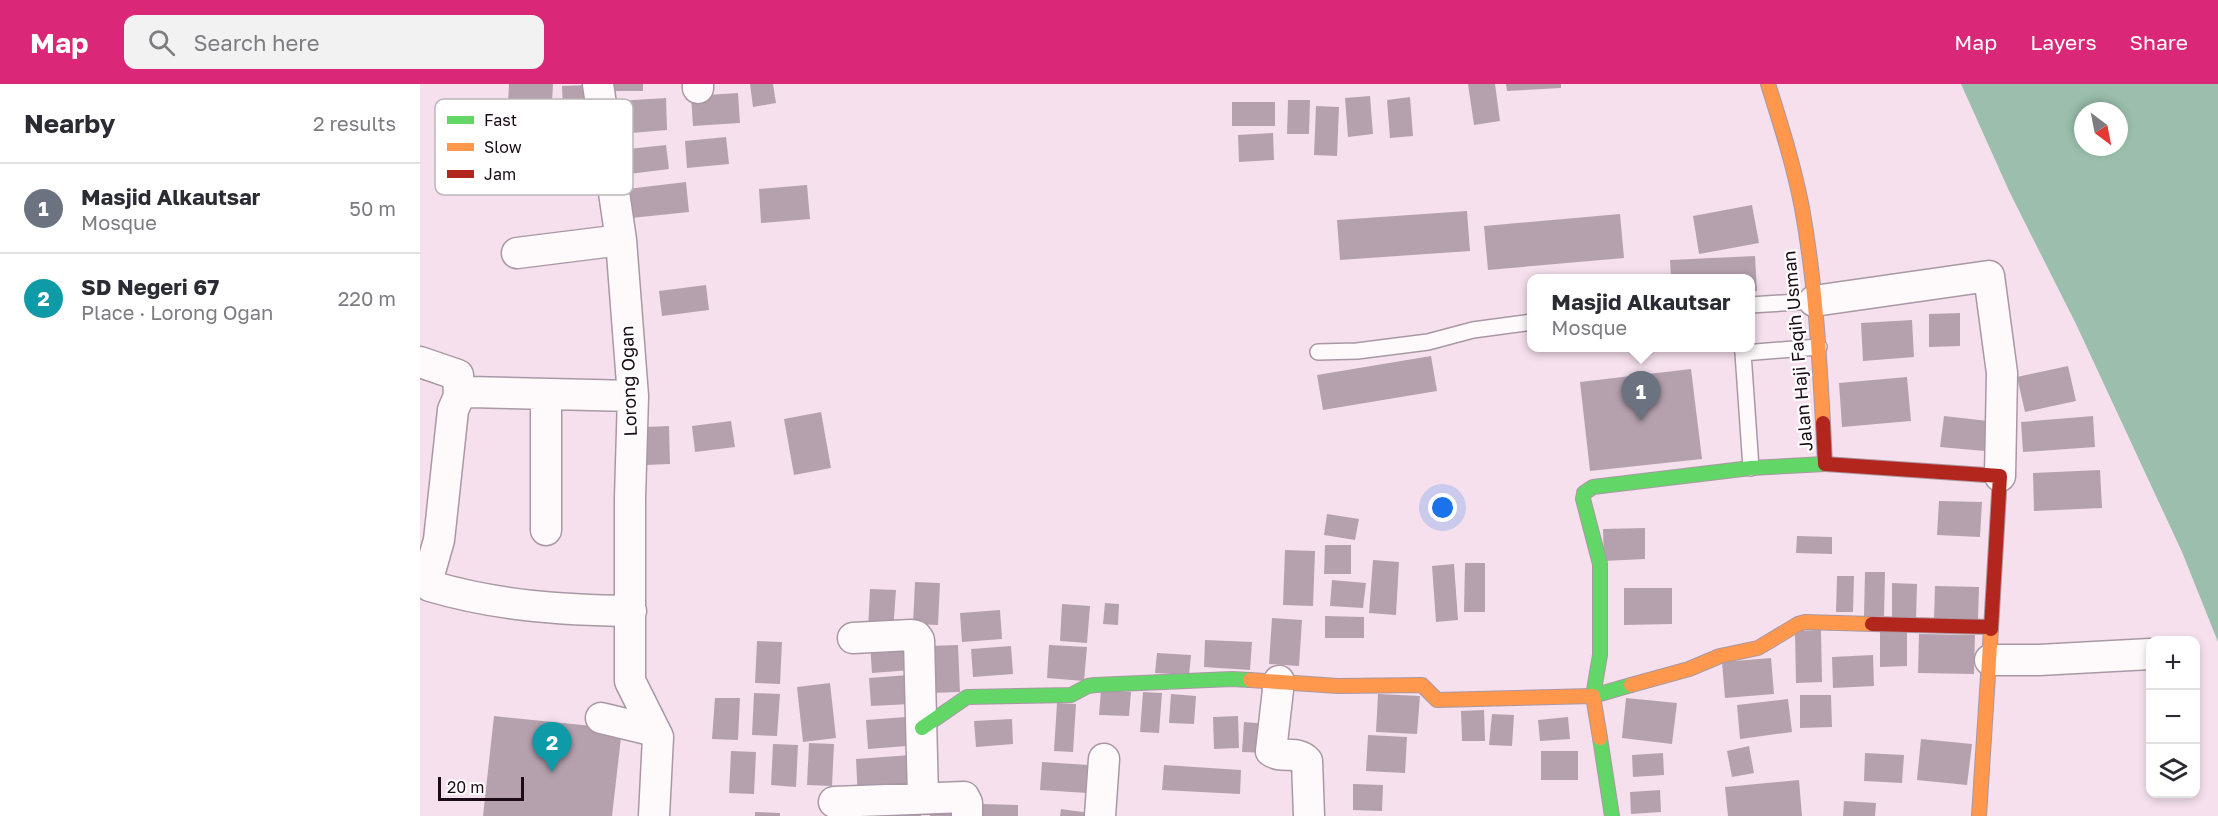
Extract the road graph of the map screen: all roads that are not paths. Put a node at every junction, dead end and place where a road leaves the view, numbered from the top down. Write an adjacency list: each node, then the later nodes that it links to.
1 (598, 84): 3 (street, Lorong Ogan)
2 (1768, 84): 7 (street, Jalan Haji Faqih Usman)
3 (600, 99)
4 (614, 195): 5 (street, Lorong Ogan)
5 (621, 240): 6 (street); 17 (street, Lorong Ogan)
6 (517, 253)
7 (1814, 301): 8 (lane); 10 (street, Jalan Haji Faqih Usman); 20 (street)
8 (1755, 305)
9 (1527, 323): 12 (lane)
10 (1818, 347): 11 (lane); 18 (street, Jalan Haji Faqih Usman)
11 (1755, 350)
12 (1318, 351)
13 (1743, 352): 19 (lane)
14 (420, 362): 16 (street)
15 (546, 395): 16 (street); 17 (street); 21 (street)
16 (459, 396): 22 (street)
17 (633, 396): 22 (street, Lorong Ogan)
18 (1825, 464): 19 (street); 20 (street, Jalan Haji Faqih Usman)
19 (1751, 468): 28 (street)
20 (2000, 476): 23 (street)
21 (546, 530)
22 (631, 610): 31 (street, Lorong Ogan)
23 (1990, 627): 26 (street); 28 (street)
24 (853, 638): 30 (street)
25 (2146, 654): 26 (street)
26 (1990, 660): 40 (street)
27 (1279, 681): 28 (street); 30 (street); 38 (street)
28 (1593, 696): 39 (street)
29 (601, 718): 31 (street)
30 (922, 728): 33 (street)
31 (656, 731): 35 (street)
32 (1104, 759): 37 (street)
33 (923, 797): 34 (street); 36 (street)
34 (834, 802)
35 (654, 816)
36 (967, 816)
37 (1100, 816)
38 (1309, 816)
39 (1612, 816)
40 (1979, 816)

